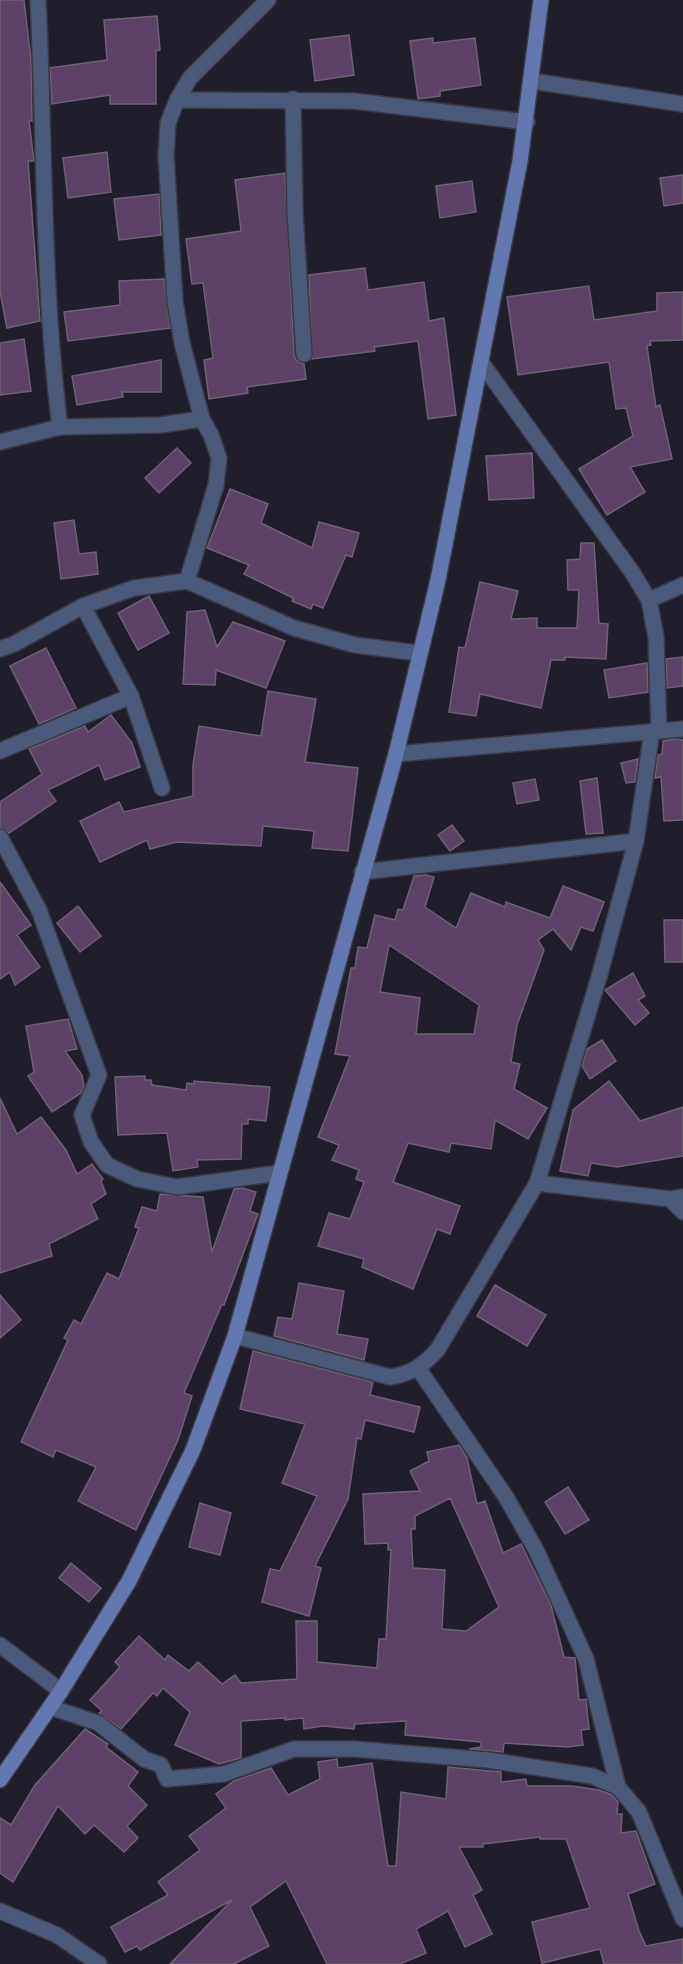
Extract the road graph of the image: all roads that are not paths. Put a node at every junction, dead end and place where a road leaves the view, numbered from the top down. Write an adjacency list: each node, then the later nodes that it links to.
1 (38, 0): 12 (street)
2 (268, 0): 6 (street)
3 (541, 0): 4 (street)
4 (532, 81): 7 (street); 8 (street)
5 (293, 99): 6 (street); 8 (street); 9 (street)
6 (177, 100): 11 (street)
7 (683, 104)
8 (527, 122): 10 (street)
9 (304, 354)
10 (481, 362): 16 (street); 19 (street)
11 (202, 419): 12 (street); 14 (street)
12 (60, 426): 13 (street)
13 (0, 442)
14 (188, 581): 17 (street); 19 (street)
15 (683, 585): 16 (street)
16 (649, 600): 22 (street)
17 (83, 606): 18 (street); 20 (street)
18 (0, 649)
19 (418, 653): 24 (street)
20 (131, 696): 23 (street); 25 (street)
21 (683, 729): 22 (street)
22 (656, 731): 24 (street); 27 (street)
23 (0, 751)
24 (396, 754): 28 (street)
25 (162, 788)
26 (0, 837): 29 (street)
27 (636, 841): 28 (street); 30 (street)
28 (362, 872): 29 (street)
29 (279, 1173): 33 (street)
30 (537, 1183): 31 (street); 34 (street)
31 (676, 1198): 32 (street)
32 (683, 1212)
33 (235, 1336): 34 (street); 36 (street)
34 (418, 1368): 39 (street)
35 (0, 1645): 36 (street)
36 (61, 1691): 37 (street)
37 (50, 1707): 38 (street); 39 (street)
38 (0, 1780)
39 (618, 1786): 40 (street)
40 (678, 1896): 42 (street)
41 (0, 1911): 43 (street)
42 (683, 1918)
43 (99, 1964)

